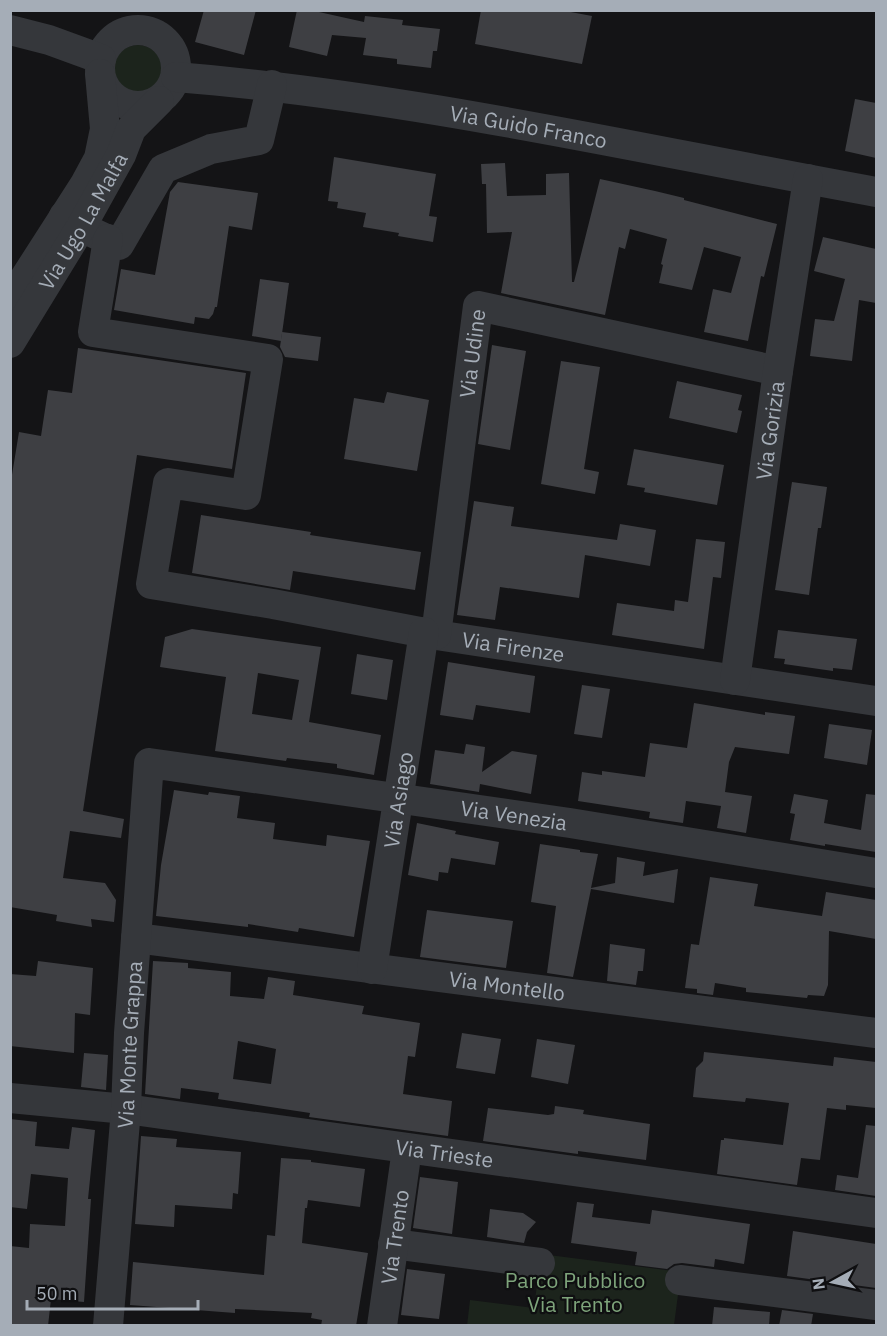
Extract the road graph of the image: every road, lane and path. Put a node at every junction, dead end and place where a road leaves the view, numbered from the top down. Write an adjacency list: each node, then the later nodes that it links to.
1 (159, 21): 3 (street); 4 (street)
2 (10, 30): 3 (street)
3 (100, 67): 6 (street); 9 (street, Via Ugo La Malfa)
4 (176, 76): 5 (street, Via Guido Franco); 6 (street)
5 (272, 86): 7 (street, Via Guido Franco); 10 (street)
6 (159, 100): 9 (street, Via Ugo La Malfa)
7 (808, 179): 8 (street, Via Guido Franco); 13 (street, Via Gorizia)
8 (876, 192)
9 (72, 221): 10 (street); 11 (street, Via Ugo La Malfa); 12 (street, Via Ugo La Malfa)
10 (108, 239): 14 (street, Via Firenze)
11 (10, 301)
12 (10, 343)
13 (778, 371): 14 (street, Via Udine); 15 (street, Via Gorizia)
14 (430, 633): 15 (street, Via Firenze); 18 (street, Via Asiago)
15 (735, 681): 16 (street, Via Firenze)
16 (876, 702)
17 (149, 763): 18 (street, Via Venezia); 20 (street, Via Monte Grappa)
18 (399, 798): 19 (street, Via Venezia); 21 (street, Via Asiago)
19 (876, 873)
20 (136, 938): 21 (street, Via Montello); 24 (street, Via Monte Grappa)
21 (372, 969): 22 (street, Via Montello)
22 (876, 1033)
23 (10, 1098): 24 (street, Via Trieste)
24 (126, 1109): 25 (street, Via Trieste); 31 (street, Via Monte Grappa)
25 (407, 1149): 26 (street, Via Trieste); 27 (street, Via Trento)
26 (876, 1213)
27 (393, 1244): 28 (street); 32 (street, Via Trento)
28 (540, 1263)
29 (680, 1280): 30 (street)
30 (876, 1305)
31 (108, 1326)
32 (382, 1326)

